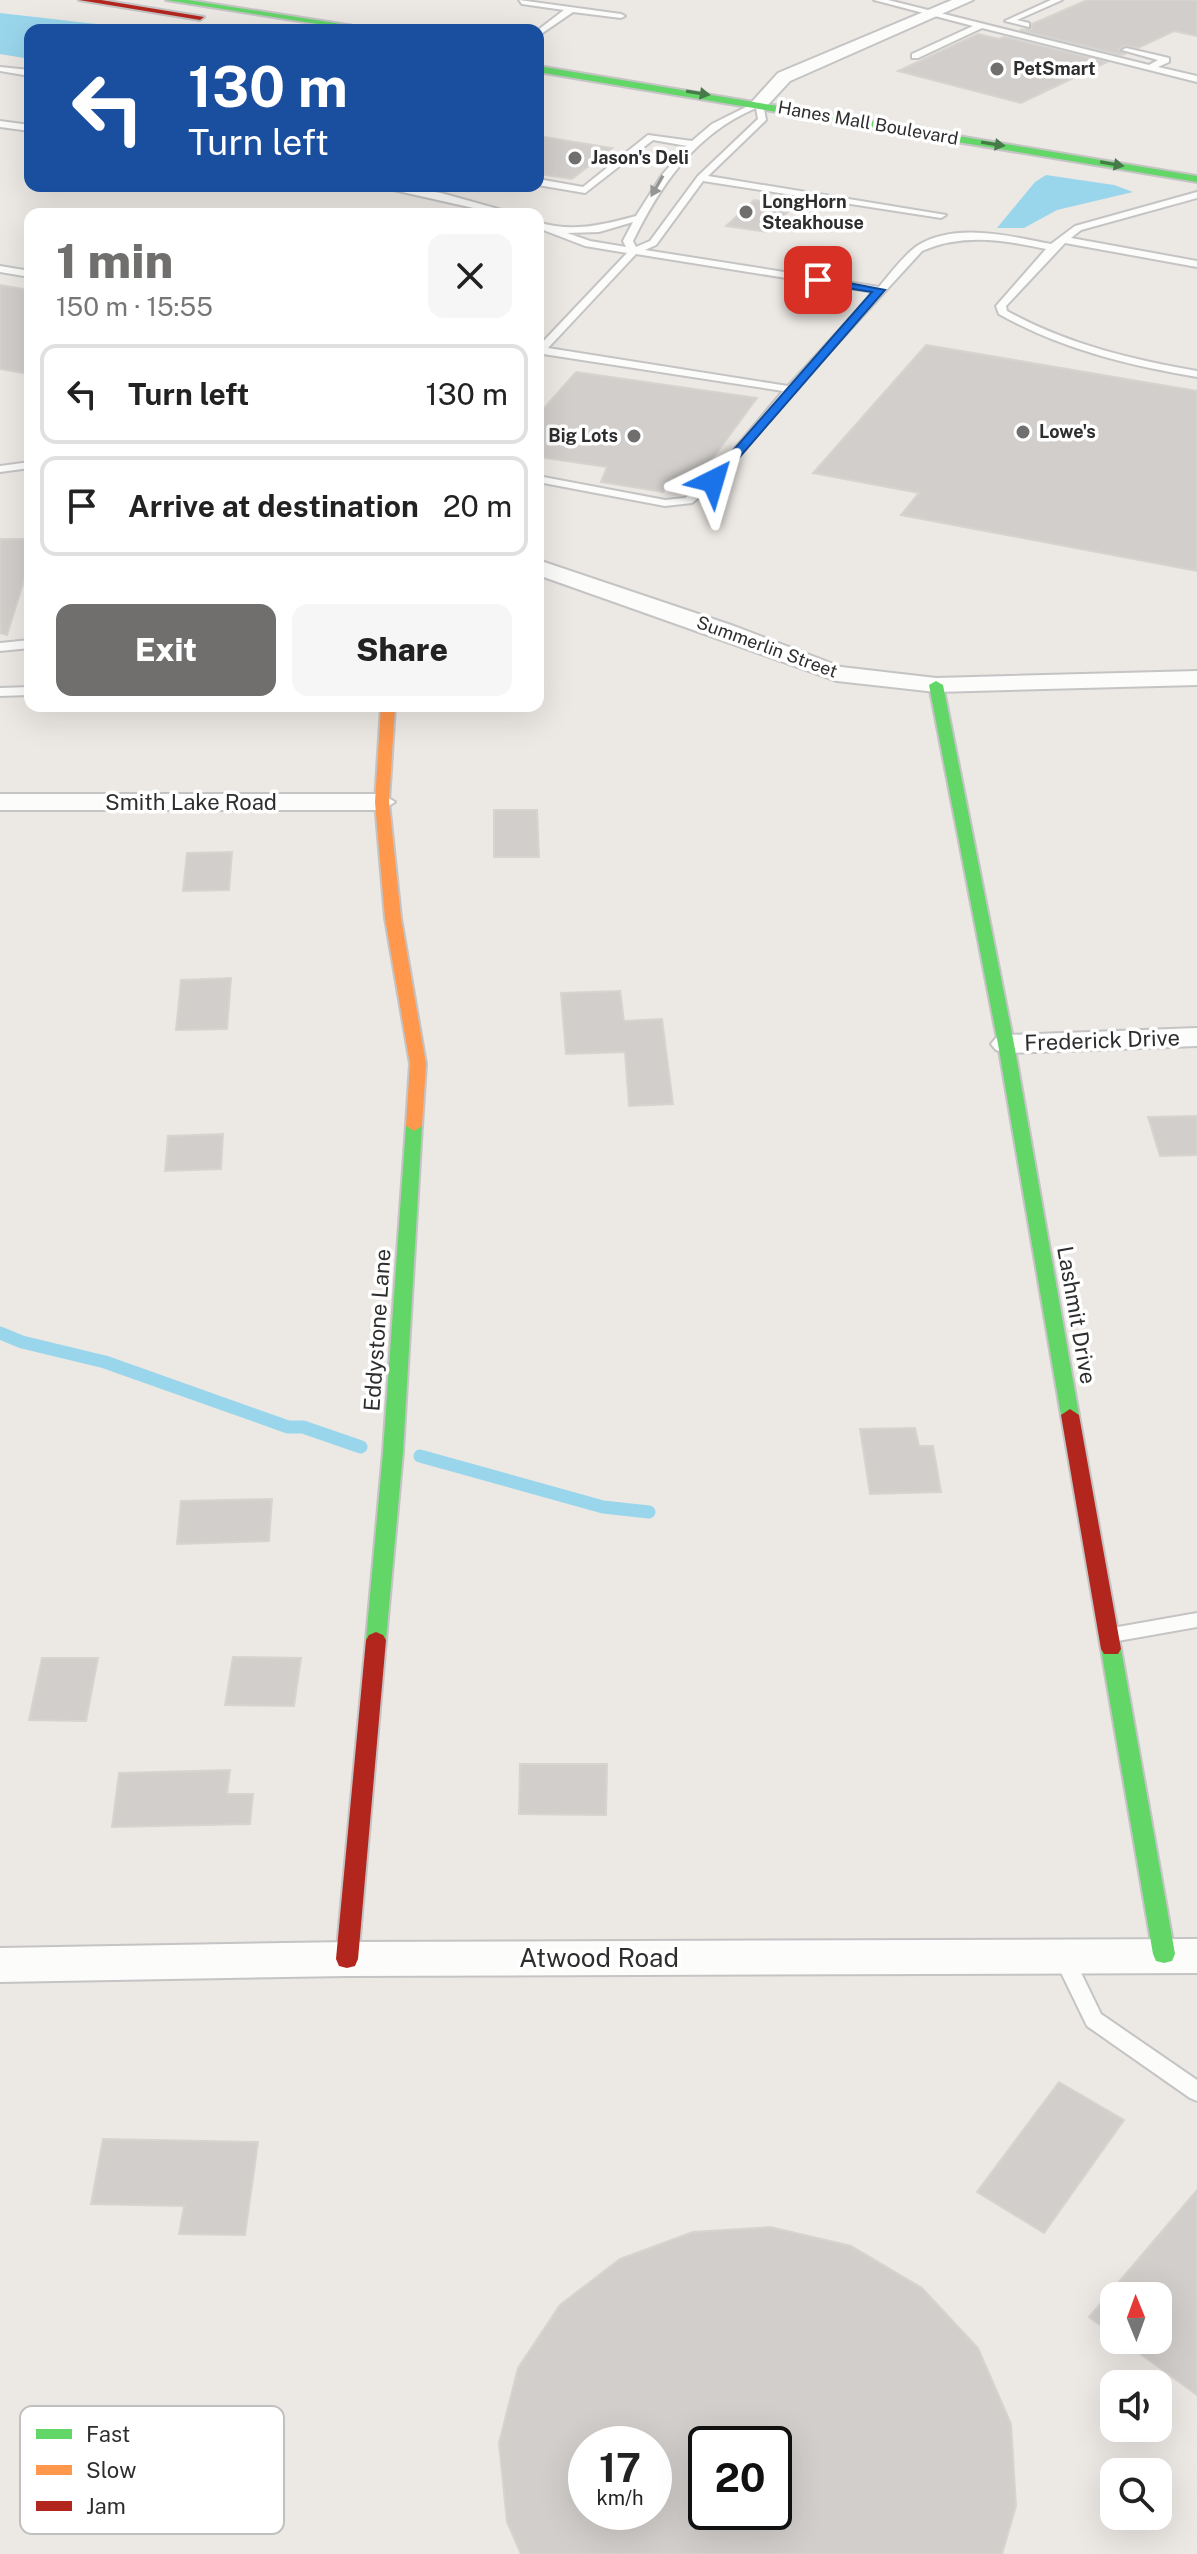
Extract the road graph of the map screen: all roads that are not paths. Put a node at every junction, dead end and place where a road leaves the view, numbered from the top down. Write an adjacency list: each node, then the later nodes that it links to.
1 (83, 0): 11 (street)
2 (170, 0): 3 (street)
3 (178, 0): 12 (street)
4 (878, 0): 9 (lane)
5 (965, 0): 9 (street)
6 (1058, 0): 17 (lane)
7 (522, 2): 8 (lane)
8 (571, 9): 10 (lane); 14 (lane)
9 (933, 13): 13 (lane); 22 (street)
10 (621, 16)
11 (241, 24)
12 (335, 24)
13 (982, 25): 16 (lane); 17 (lane)
14 (544, 29)
15 (544, 55): 22 (street, Hanes Mall Boulevard)
16 (915, 56)
17 (1150, 67): 21 (lane)
18 (0, 69): 20 (lane)
19 (544, 70): 22 (street, Hanes Mall Boulevard, one-way to 22)
20 (24, 72)
21 (1197, 79)
22 (765, 97): 25 (lane); 26 (street, Hanes Mall Boulevard); 27 (lane); 28 (street, Hanes Mall Boulevard, one-way to 28)
23 (0, 124): 24 (lane)
24 (24, 127)
25 (694, 144): 29 (lane); 34 (lane, one-way to 34)
26 (1197, 163)
27 (701, 178): 33 (lane); 38 (lane)
28 (1197, 179)
29 (544, 183)
30 (417, 192): 32 (lane)
31 (1197, 195): 37 (lane)
32 (488, 208)
33 (941, 215)
34 (638, 218): 35 (lane); 38 (lane)
35 (544, 228)
36 (544, 228): 38 (lane)
37 (1057, 243): 39 (lane); 42 (lane); 45 (lane)
38 (633, 252): 42 (lane); 43 (lane)
39 (1197, 264)
40 (0, 269): 41 (lane)
41 (24, 273)
42 (880, 290): 46 (lane)
43 (544, 346)
44 (544, 352): 46 (lane)
45 (1197, 374)
46 (790, 389): 49 (lane)
47 (24, 466): 48 (lane)
48 (0, 469)
49 (544, 480)
50 (544, 569): 54 (street, Summerlin Street)
51 (24, 645): 52 (lane)
52 (0, 647)
53 (1197, 678): 54 (street, Summerlin Street)
54 (936, 685): 61 (street, Lashmit Drive)
55 (24, 691): 56 (lane)
56 (0, 692)
57 (388, 712): 59 (street, Eddystone Lane)
58 (0, 802): 59 (street, Smith Lake Road)
59 (382, 802): 66 (street, Eddystone Lane)
60 (1197, 1037): 61 (street, Frederick Drive)
61 (1006, 1044): 63 (street, Lashmit Drive)
62 (1197, 1620): 63 (lane)
63 (1109, 1635): 65 (street, Lashmit Drive)
64 (1063, 1955): 65 (street, Atwood Road); 66 (street, Atwood Road); 68 (lane)
65 (1180, 1955)
66 (347, 1959): 67 (street, Atwood Road)
67 (0, 1965)
68 (1197, 2092)

